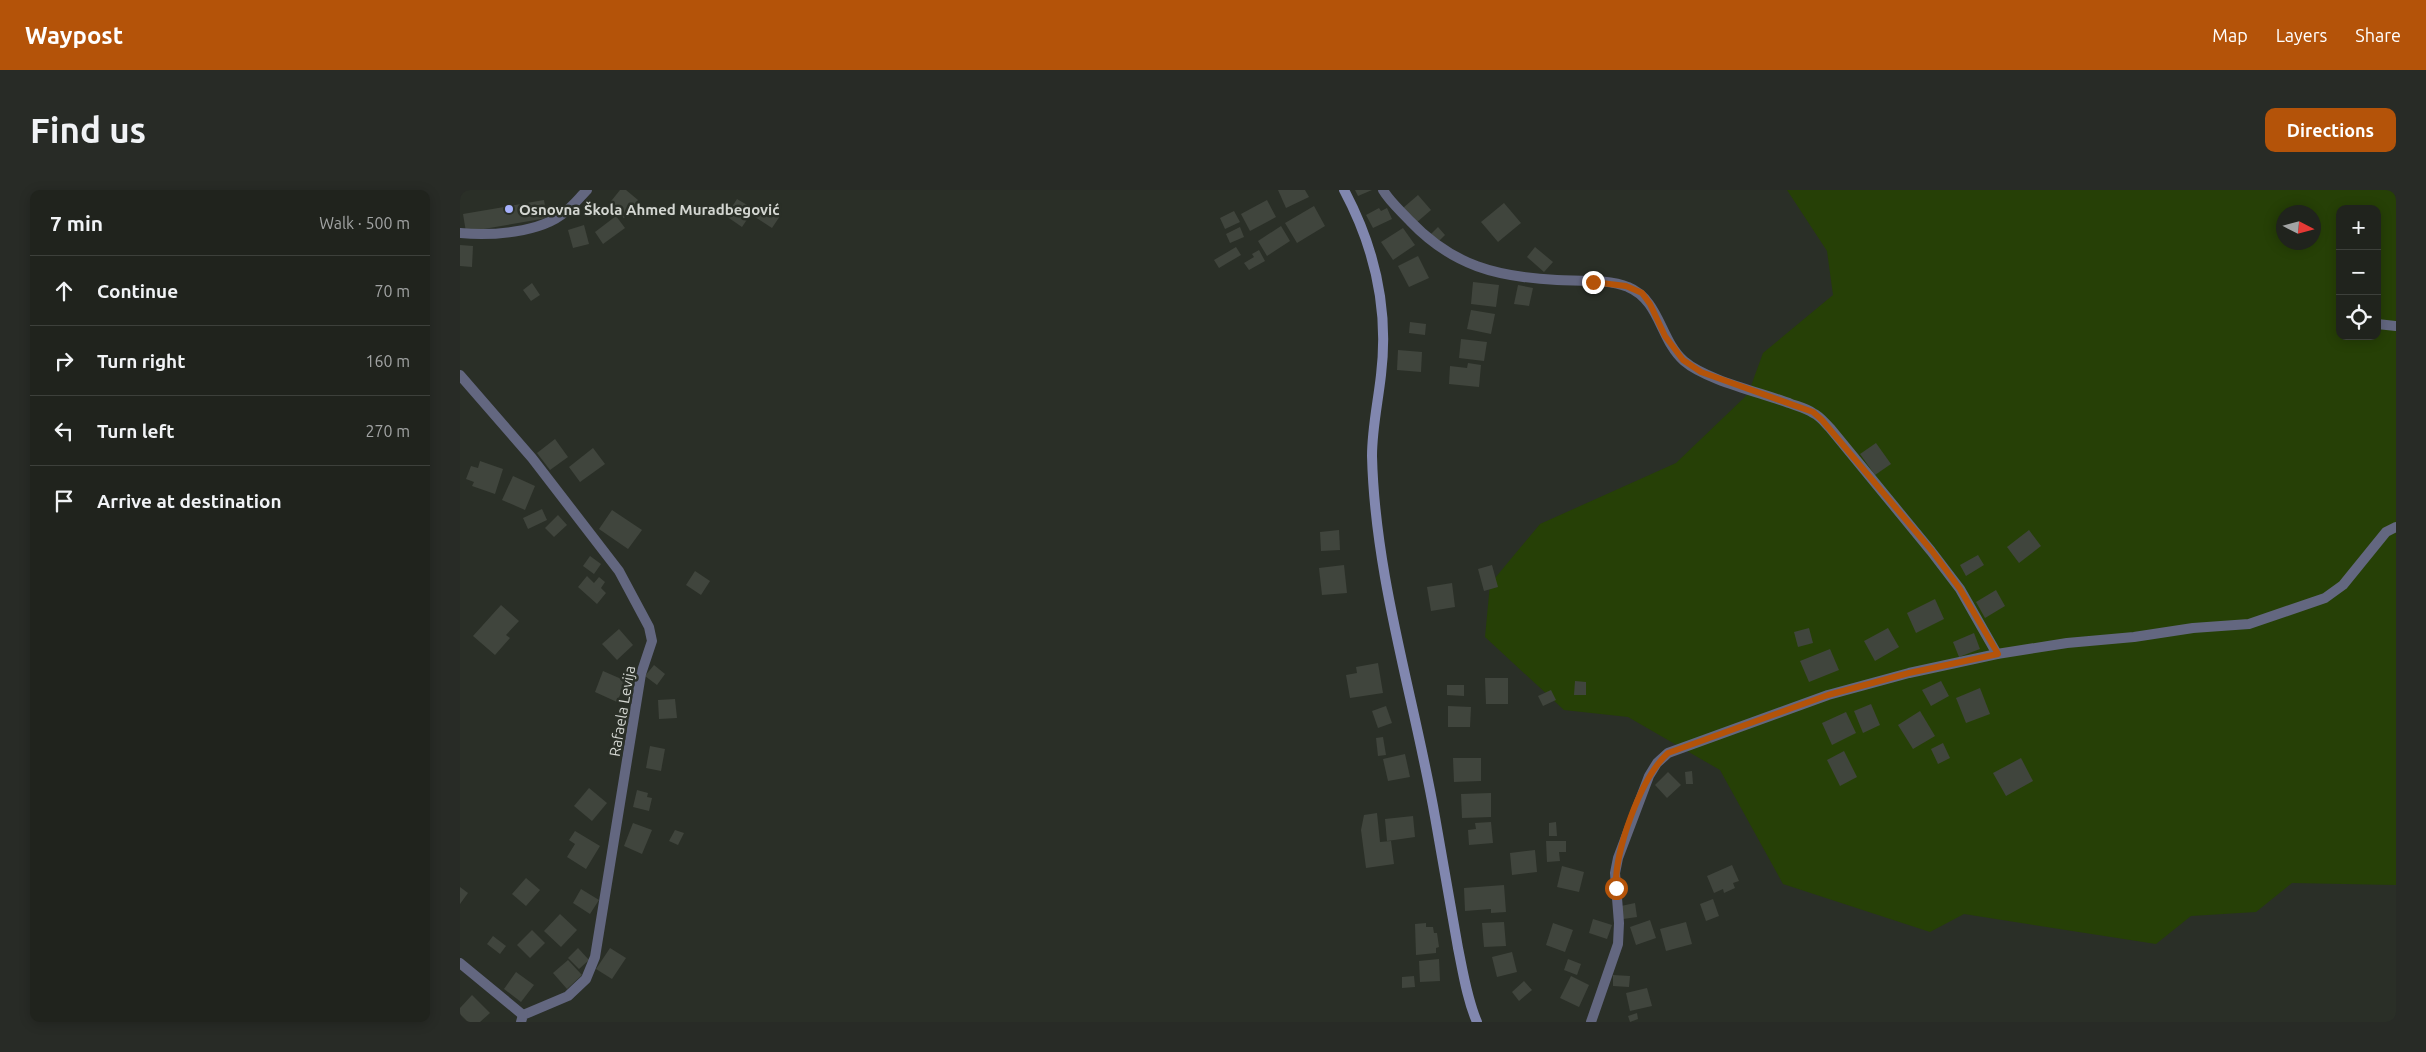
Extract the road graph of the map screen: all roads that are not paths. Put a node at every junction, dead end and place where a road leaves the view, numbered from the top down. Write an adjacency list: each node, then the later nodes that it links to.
1 (587, 190): 4 (street)
2 (1344, 190): 12 (main road)
3 (1383, 190): 9 (street)
4 (460, 233)
5 (2381, 324): 6 (street)
6 (2396, 326)
7 (460, 375): 11 (street, Rafaela Levija)
8 (2396, 527): 9 (street)
9 (1998, 654): 13 (street)
10 (460, 963): 11 (street, Rafaela Levija)
11 (522, 1019)
12 (1477, 1022)
13 (1591, 1022)

